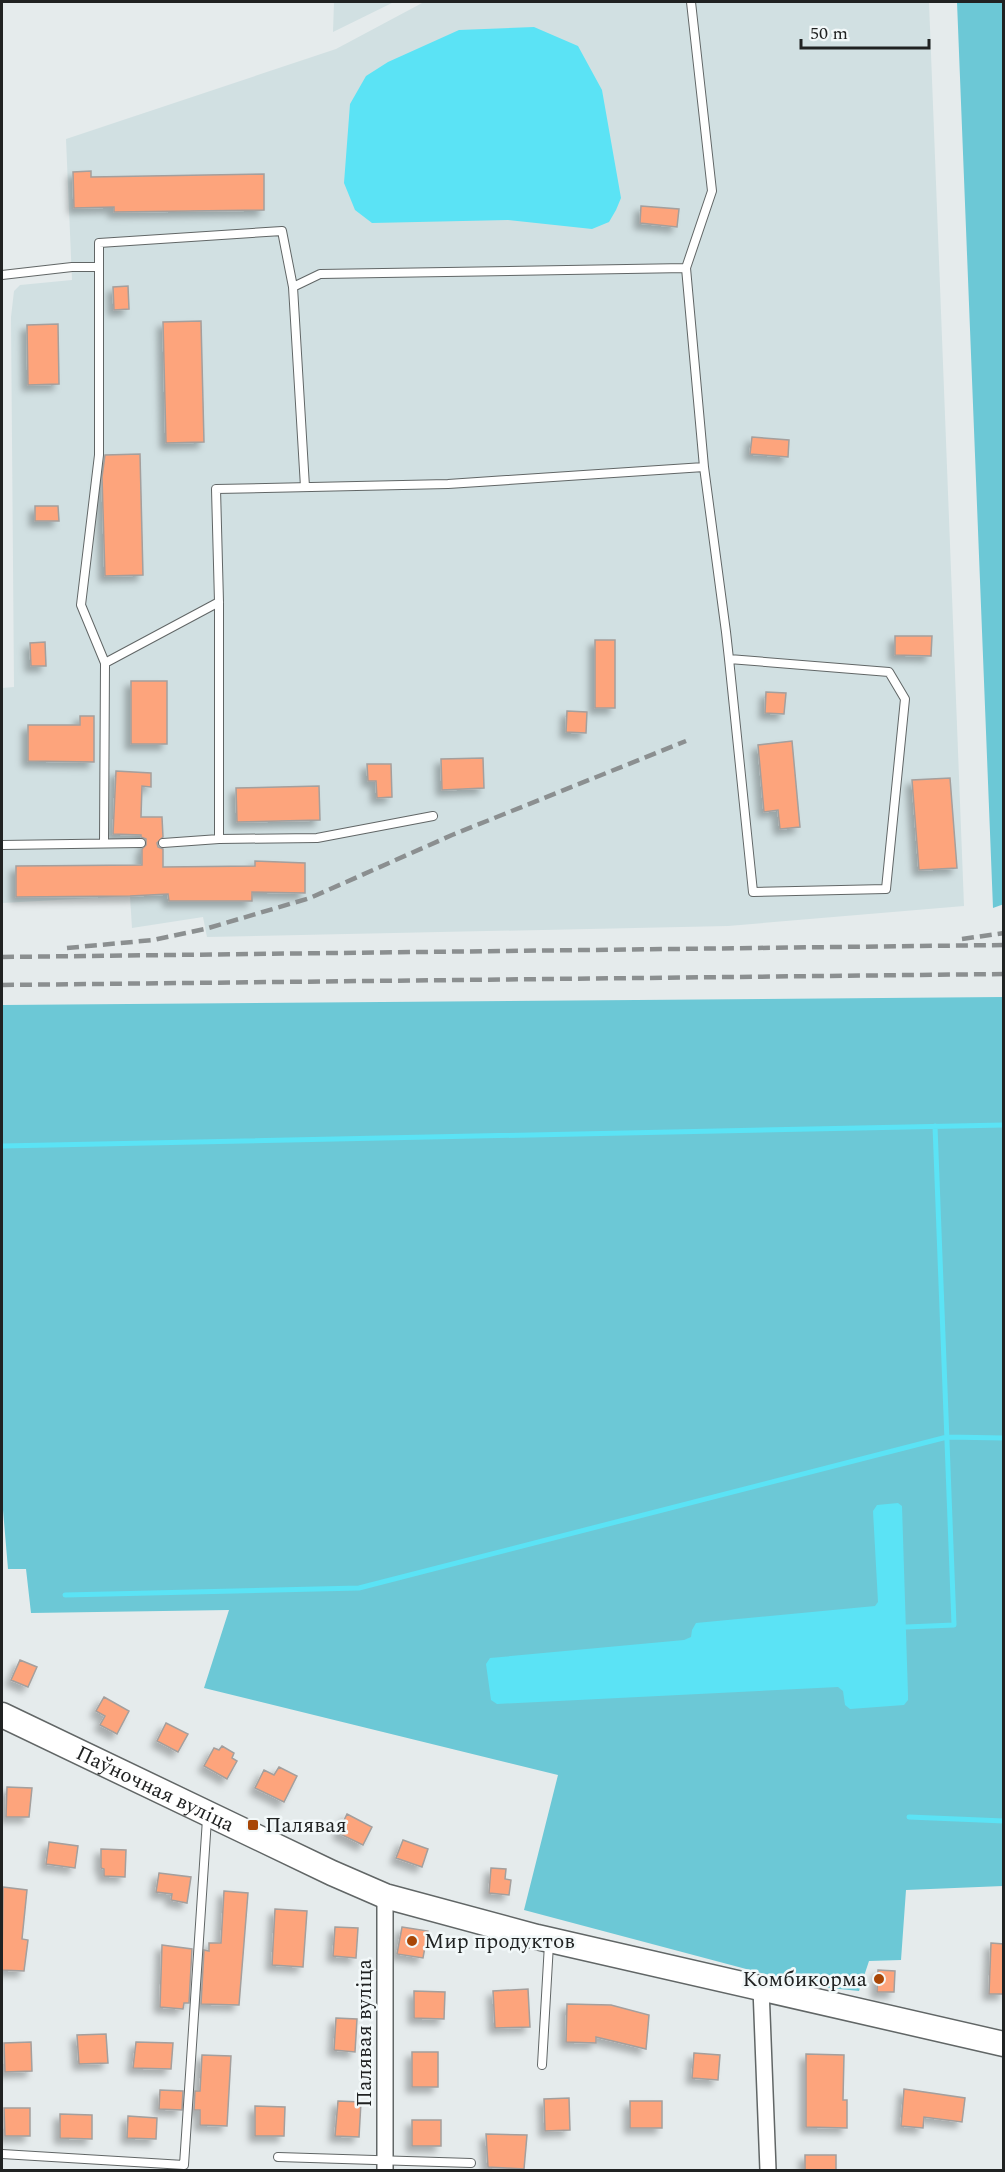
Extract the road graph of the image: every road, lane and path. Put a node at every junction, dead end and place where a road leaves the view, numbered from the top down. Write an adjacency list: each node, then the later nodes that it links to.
1 (691, 2): 3 (lane)
2 (99, 267): 4 (lane); 5 (lane); 10 (lane)
3 (686, 268): 5 (lane); 6 (lane)
4 (2, 275)
5 (293, 287): 7 (lane)
6 (704, 467): 7 (lane); 9 (lane)
7 (305, 487): 8 (lane)
8 (219, 602): 10 (lane); 12 (lane)
9 (729, 659): 9 (lane)
10 (105, 663): 13 (lane)
11 (433, 816): 12 (lane)
12 (219, 839): 15 (lane)
13 (104, 843): 14 (lane); 16 (lane)
14 (141, 843)
15 (163, 843)
16 (2, 844)
17 (2, 1715): 18 (main road, Паўночная вуліца)
18 (208, 1814): 19 (main road, Паўночная вуліца); 28 (lane)
19 (385, 1896): 20 (main road, Паўночная вуліца); 27 (street, Палявая вуліца)
20 (550, 1940): 21 (main road, Паўночная вуліца); 23 (lane)
21 (761, 1988): 22 (main road, Паўночная вуліца); 29 (street)
22 (1004, 2044)
23 (542, 2065)
24 (2, 2154): 28 (lane)
25 (278, 2157): 27 (lane)
26 (471, 2163): 27 (lane)
27 (385, 2165)
28 (184, 2168)
29 (768, 2170)

